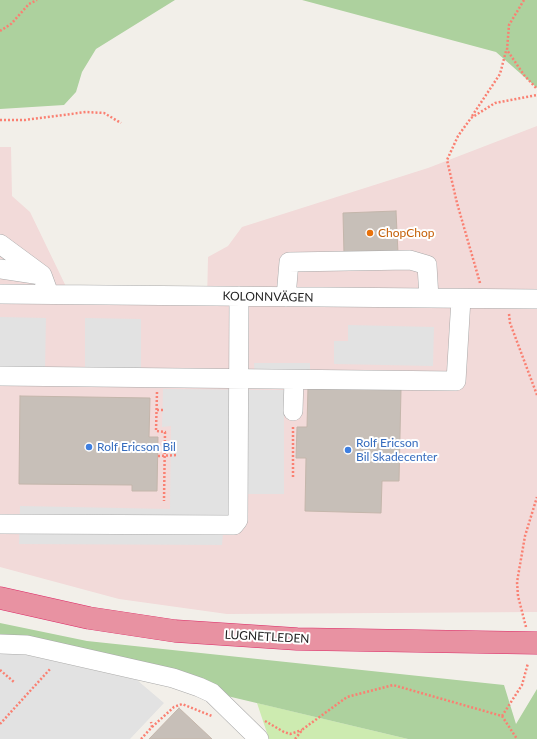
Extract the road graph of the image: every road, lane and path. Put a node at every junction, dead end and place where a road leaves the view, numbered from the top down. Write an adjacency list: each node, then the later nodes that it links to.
1 (37, 0): 3 (path)
2 (524, 0): 4 (path)
3 (0, 31)
4 (507, 50): 5 (path); 7 (path)
5 (537, 89)
6 (537, 95): 7 (path)
7 (471, 118): 19 (path)
8 (0, 120): 9 (path)
9 (121, 123)
10 (0, 244): 12 (street)
11 (0, 269): 12 (street)
12 (42, 275): 14 (street)
13 (0, 294): 14 (street, KOLONNVÄGEN)
14 (49, 294): 15 (street, KOLONNVÄGEN)
15 (239, 296): 16 (street, KOLONNVÄGEN); 24 (street)
16 (286, 297): 17 (street, KOLONNVÄGEN); 17 (street)
17 (429, 298): 18 (street, KOLONNVÄGEN)
18 (461, 299): 19 (street, KOLONNVÄGEN); 25 (street)
19 (484, 299): 20 (street, KOLONNVÄGEN)
20 (509, 299): 21 (street, KOLONNVÄGEN); 26 (path)
21 (537, 299)
22 (0, 376): 23 (street)
23 (157, 378): 24 (street); 27 (path)
24 (240, 379): 25 (street); 36 (street)
25 (294, 380): 29 (street)
26 (537, 395)
27 (157, 410): 28 (path); 31 (path)
28 (165, 410)
29 (293, 411): 33 (path)
30 (158, 456): 31 (path)
31 (165, 456): 32 (path); 35 (path)
32 (178, 456)
33 (293, 477)
34 (537, 497): 38 (path)
35 (164, 500)
36 (0, 524)
37 (0, 598): 38 (highway, LUGNETLEDEN)
38 (532, 635)
39 (0, 644): 48 (street)
40 (528, 663): 44 (path)
41 (51, 668): 46 (path)
42 (0, 670): 43 (path)
43 (14, 682)
44 (502, 716): 49 (path); 50 (path)
45 (151, 722): 47 (path)
46 (0, 724)
47 (142, 739)
48 (259, 739)
49 (295, 739)
50 (517, 739)

